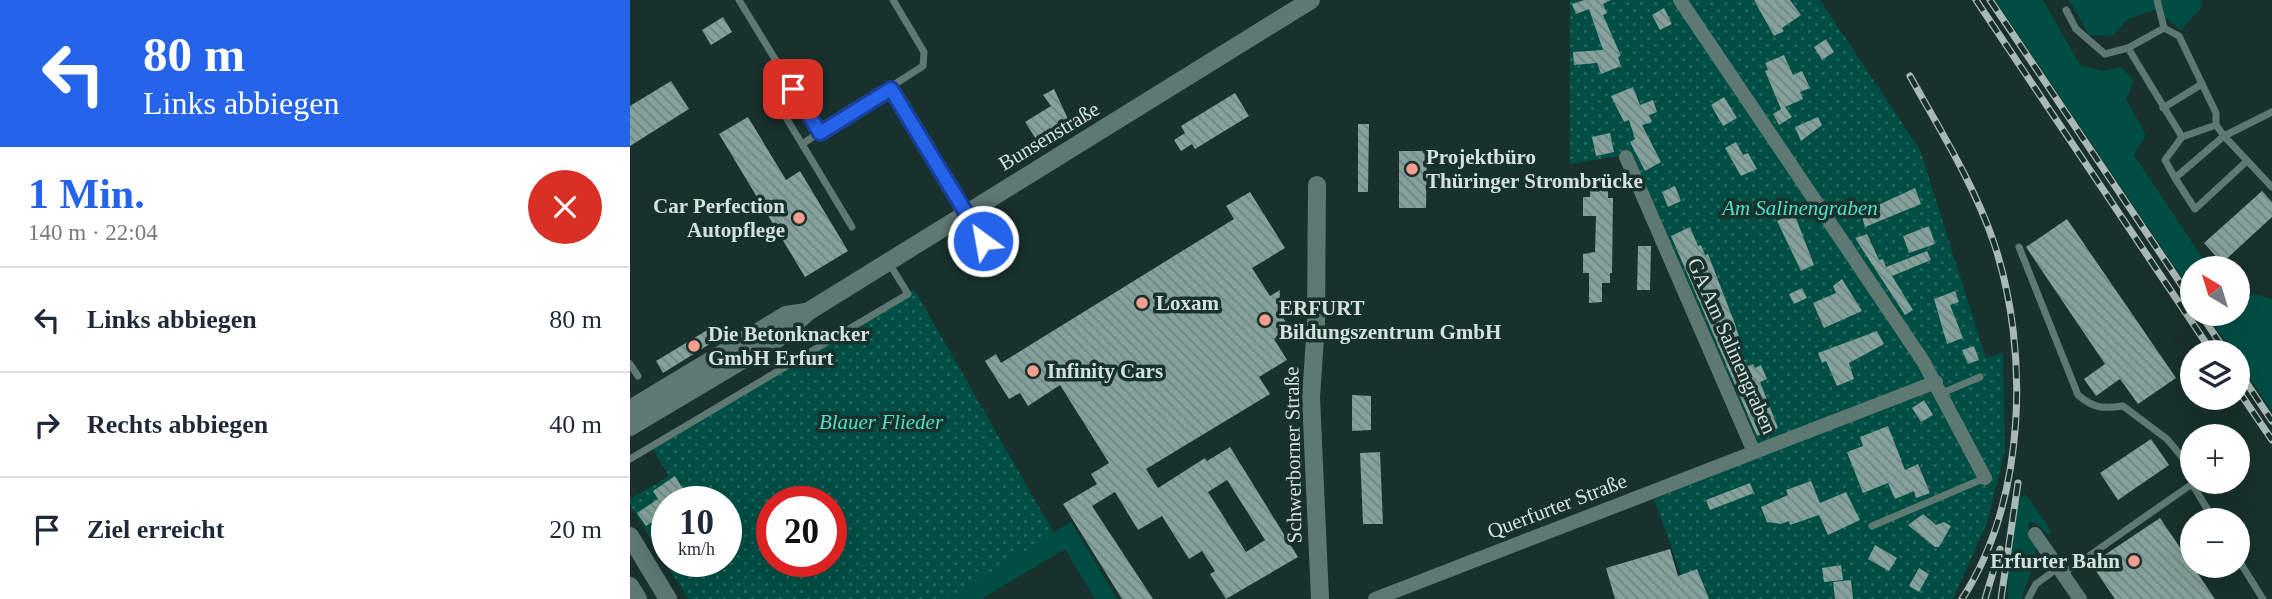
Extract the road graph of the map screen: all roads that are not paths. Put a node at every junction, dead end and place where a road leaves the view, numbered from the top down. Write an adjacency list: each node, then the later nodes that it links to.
1 (739, 0): 15 (lane)
2 (892, 0): 10 (lane)
3 (1311, 0): 24 (main road, Bunsenstraße)
4 (1680, 0): 33 (street)
5 (2157, 0): 7 (lane)
6 (2066, 10): 8 (lane)
7 (2164, 28): 8 (lane); 9 (lane)
8 (2128, 48): 11 (lane)
9 (2202, 84): 11 (lane); 14 (lane)
10 (891, 89): 15 (lane); 24 (lane)
11 (2163, 108): 17 (lane)
12 (782, 111): 18 (lane)
13 (2272, 112): 16 (lane)
14 (2216, 125): 16 (lane); 17 (lane)
15 (820, 133): 18 (lane)
16 (2224, 136): 20 (lane); 21 (lane)
17 (2182, 137): 21 (lane)
18 (802, 144): 25 (lane)
19 (1626, 157): 36 (street, GA Am Salinengraben)
20 (2248, 161): 21 (lane); 23 (lane)
21 (2175, 178)
22 (1317, 185): 50 (main road, Schwerborner Straße)
23 (2272, 187)
24 (966, 213): 26 (lane); 28 (main road, Bunsenstraße)
25 (852, 227)
26 (983, 241)
27 (2019, 247): 37 (lane)
28 (889, 262): 29 (main road, Bunsenstraße); 38 (lane)
29 (809, 311): 34 (main road, Bunsenstraße); 35 (main road, Bunsenstraße)
30 (630, 364): 31 (lane)
31 (638, 376)
32 (1980, 377): 33 (lane, GA Am Salinengraben)
33 (1939, 387): 36 (street, GA Am Salinengraben); 39 (street)
34 (630, 409)
35 (630, 427)
36 (1754, 452): 47 (street, Querfurter Straße)
37 (2180, 454)
38 (630, 459)
39 (1985, 478): 41 (lane)
40 (2180, 492): 44 (lane)
41 (1872, 526)
42 (2035, 534): 44 (street)
43 (630, 536): 49 (main road)
44 (2061, 571): 52 (lane); 53 (street)
45 (2250, 578): 54 (lane)
46 (630, 586): 48 (main road)
47 (1403, 594): 51 (street, Querfurter Straße)
48 (638, 599)
49 (668, 599)
50 (1320, 599)
51 (1375, 599)
52 (2028, 599)
53 (2080, 599)
54 (2263, 599)

